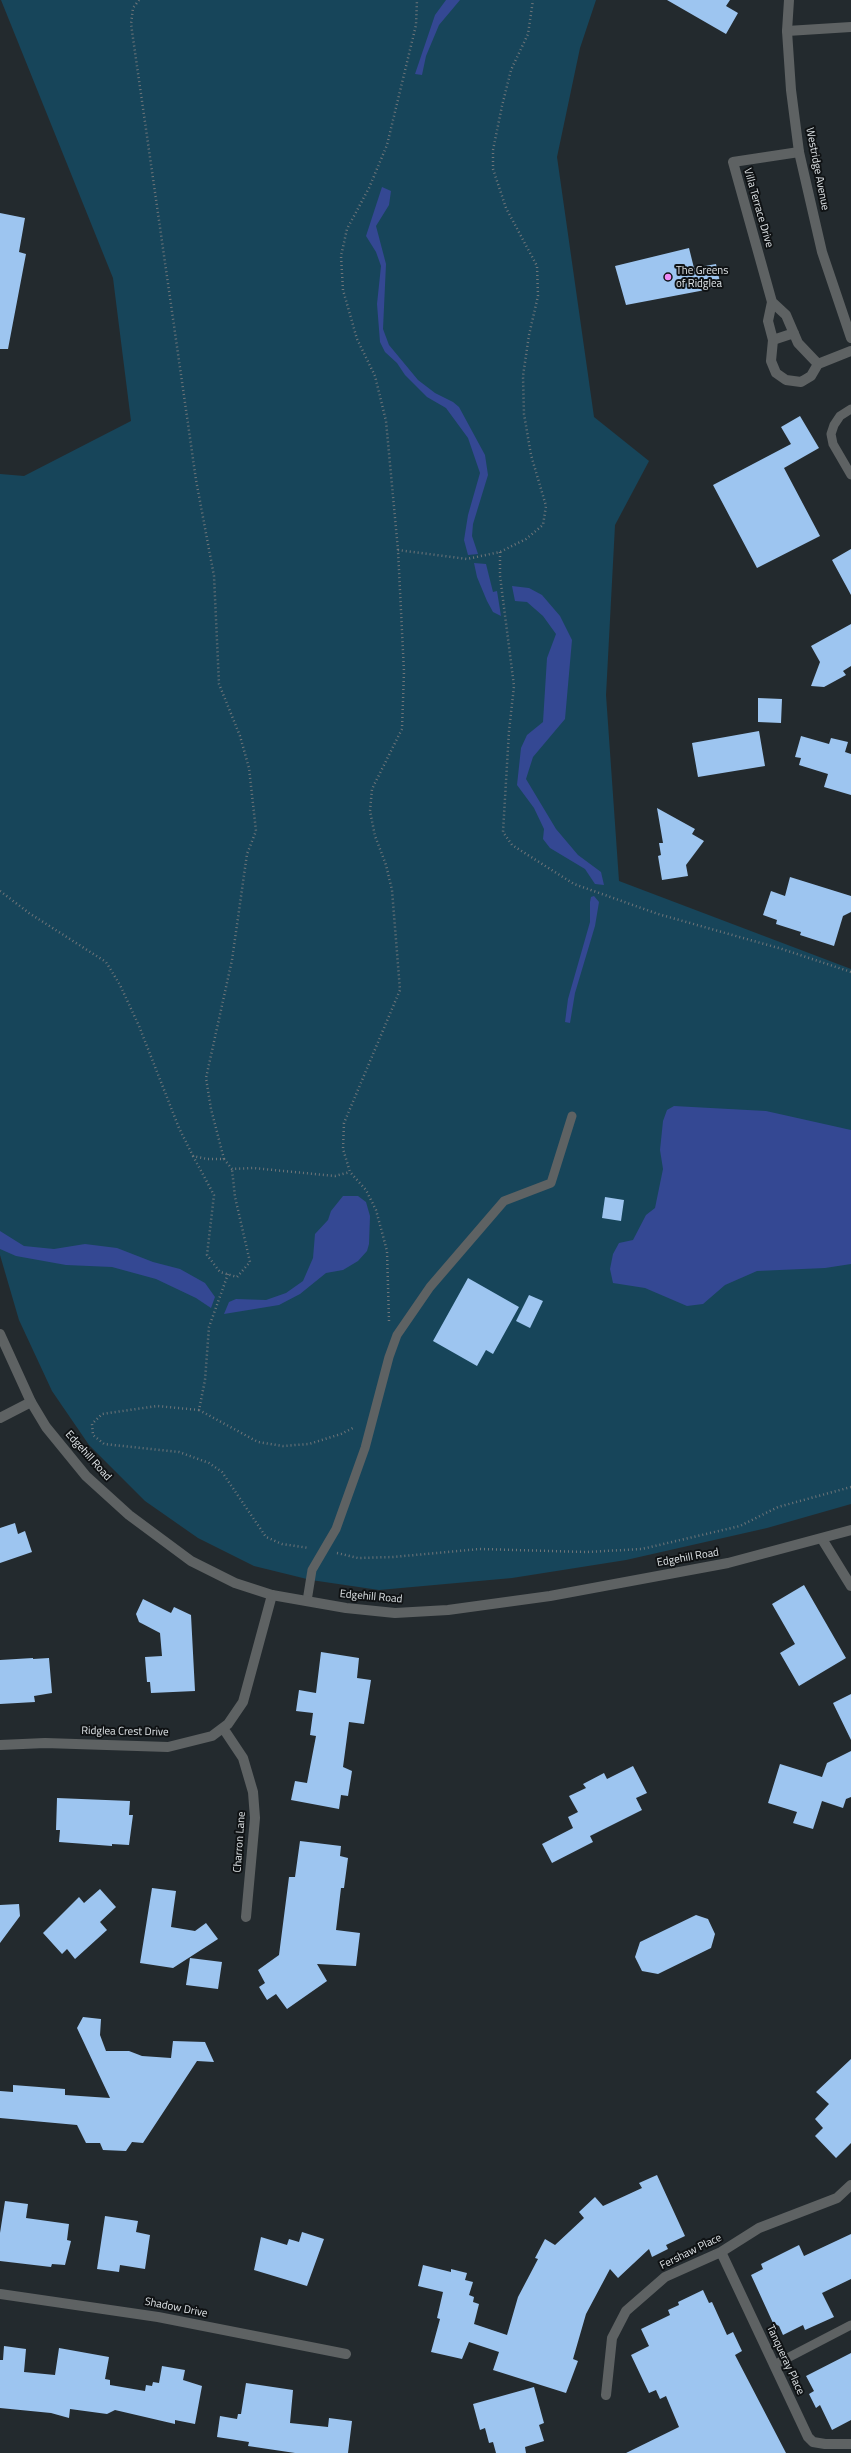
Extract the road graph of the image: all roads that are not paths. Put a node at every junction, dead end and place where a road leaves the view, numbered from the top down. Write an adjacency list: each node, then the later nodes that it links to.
1 (788, 0): 3 (street, Westridge Avenue)
2 (851, 28): 3 (street)
3 (787, 31): 4 (street, Westridge Avenue)
4 (799, 152): 5 (street, Villa Terrace Drive); 7 (street, Westridge Avenue)
5 (772, 302): 6 (street, Villa Terrace Drive); 8 (street, Villa Terrace Drive)
6 (794, 333): 8 (street); 10 (street, Villa Terrace Drive)
7 (851, 338)
8 (773, 340): 10 (street, Villa Terrace Drive)
9 (851, 351): 10 (street, Villa Terrace Drive)
10 (818, 364)
11 (851, 409): 12 (lane)
12 (851, 475)
13 (572, 1116): 21 (lane)
14 (0, 1334): 15 (street, Edgehill Road)
15 (31, 1402): 16 (street); 20 (street, Edgehill Road)
16 (0, 1418)
17 (851, 1530): 18 (street, Edgehill Road)
18 (822, 1539): 19 (street); 21 (street, Edgehill Road)
19 (851, 1586)
20 (272, 1595): 21 (street, Edgehill Road); 22 (street, Ridglea Crest Drive)
21 (307, 1601)
22 (223, 1728): 23 (street, Ridglea Crest Drive); 24 (street, Charron Lane)
23 (0, 1746)
24 (246, 1917)
25 (851, 2185): 26 (street, Fershaw Place)
26 (722, 2252): 30 (street, Tanqueray Place); 31 (street, Fershaw Place)
27 (0, 2294): 29 (street, Shadow Drive)
28 (851, 2325): 30 (lane)
29 (346, 2354)
30 (774, 2365): 32 (street, Tanqueray Place)
31 (606, 2395)
32 (851, 2444)

